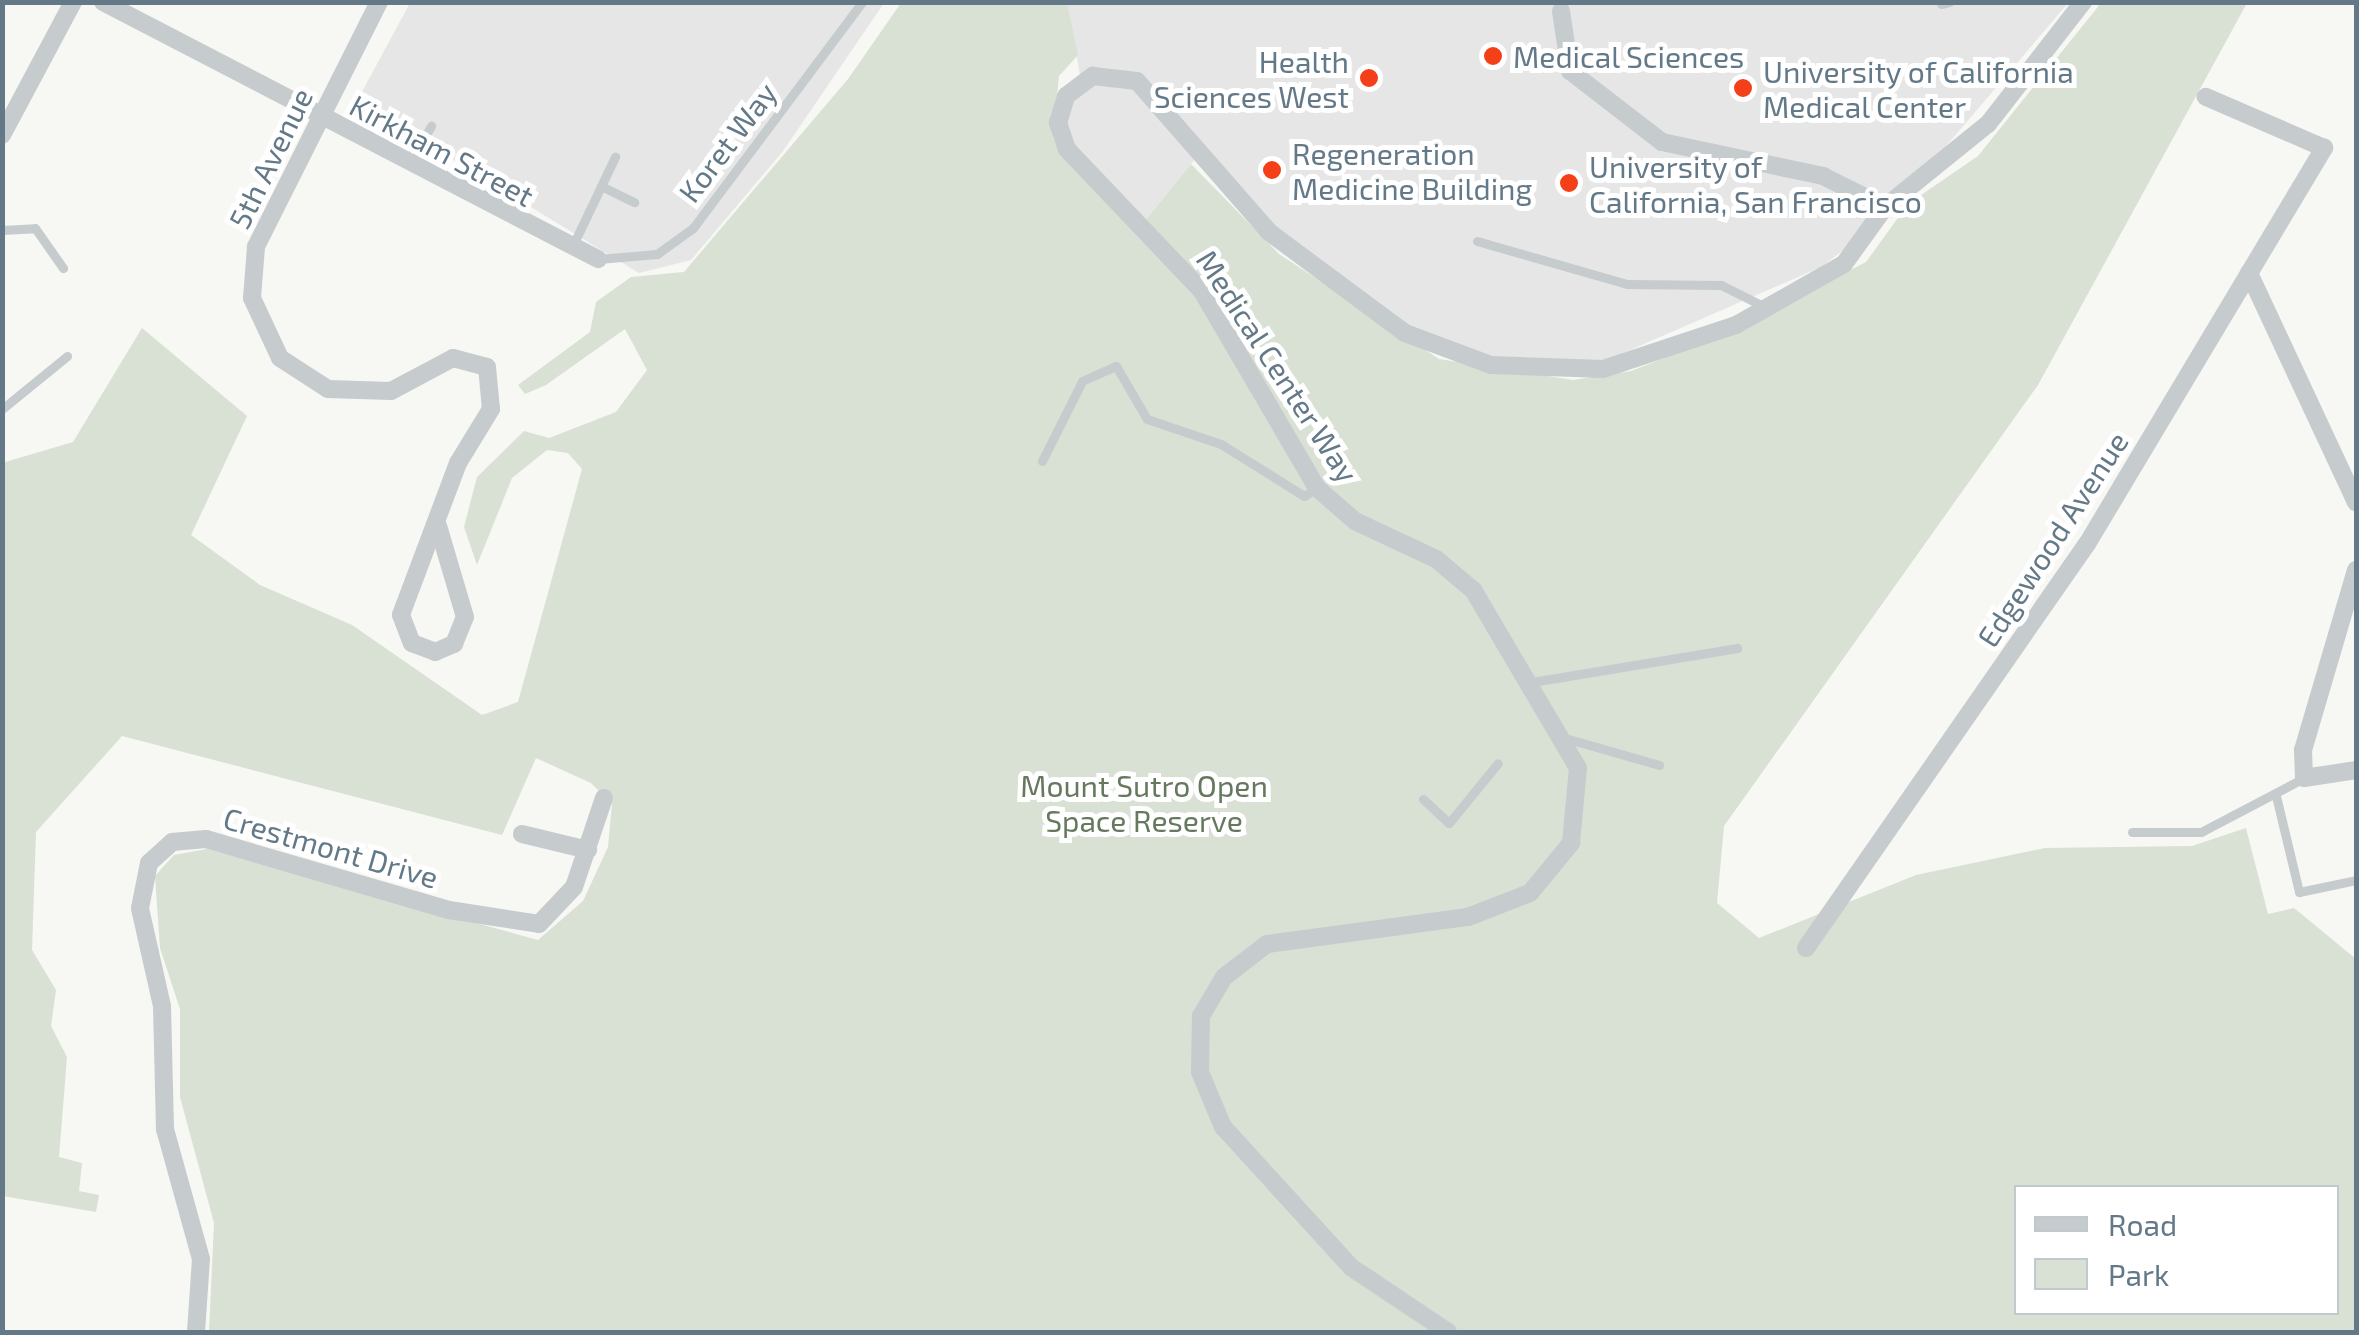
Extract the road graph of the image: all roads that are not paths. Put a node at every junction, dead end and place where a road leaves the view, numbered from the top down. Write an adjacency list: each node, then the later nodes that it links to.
1 (73, 2): 10 (street)
2 (103, 2): 8 (street, Kirkham Street)
3 (379, 2): 8 (street, 5th Avenue)
4 (862, 2): 19 (lane, Koret Way)
5 (2083, 2): 15 (street, Medical Center Way)
6 (1562, 11): 15 (street)
7 (2206, 97): 21 (street, Edgewood Avenue)
8 (320, 115): 12 (street, Kirkham Street); 28 (street, 5th Avenue)
9 (431, 126): 12 (lane)
10 (2, 136)
11 (615, 157): 13 (lane)
12 (410, 164): 18 (street, Kirkham Street)
13 (602, 186): 14 (lane); 18 (lane)
14 (634, 202)
15 (1884, 207): 22 (street, Medical Center Way)
16 (2, 230): 20 (lane)
17 (1477, 241): 22 (lane)
18 (572, 248): 19 (street, Kirkham Street)
19 (598, 259)
20 (63, 268)
21 (2249, 273): 27 (street); 44 (street, Edgewood Avenue)
22 (1770, 309): 26 (street, Medical Center Way)
23 (67, 356): 24 (lane)
24 (2, 409)
25 (1042, 462): 26 (lane)
26 (1318, 488): 31 (street, Medical Center Way)
27 (2356, 502)
28 (438, 526): 28 (street, 5th Avenue)
29 (2356, 570): 36 (street)
30 (1737, 648): 31 (lane)
31 (1532, 682): 32 (street, Medical Center Way)
32 (1565, 738): 34 (lane); 46 (street, Medical Center Way)
33 (1498, 763): 39 (lane)
34 (1659, 765)
35 (2356, 770): 36 (street)
36 (2304, 778): 37 (lane)
37 (2276, 796): 40 (lane); 43 (lane)
38 (604, 798): 42 (street, Crestmont Drive)
39 (1423, 799)
40 (2132, 832)
41 (522, 834): 42 (street)
42 (588, 850): 45 (street, Crestmont Drive)
43 (2356, 880)
44 (1806, 948)
45 (196, 1332)
46 (1448, 1332)

